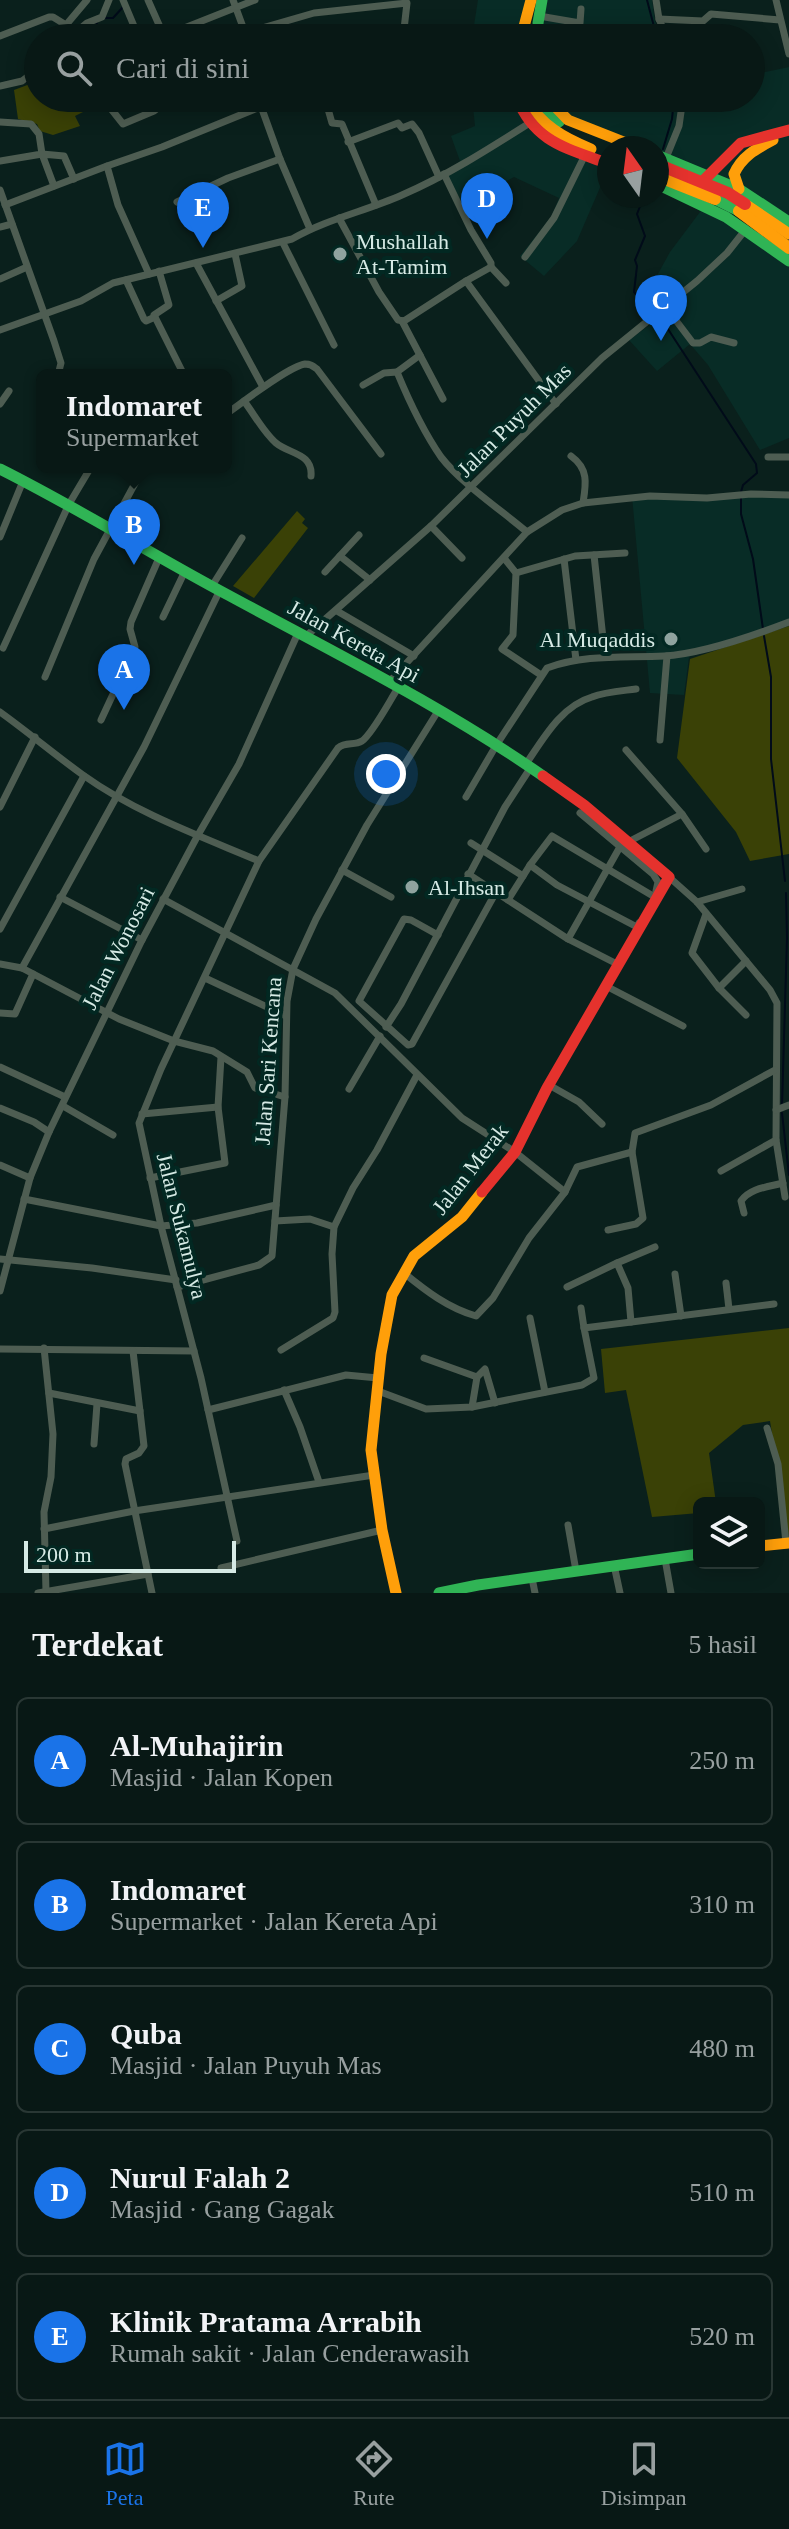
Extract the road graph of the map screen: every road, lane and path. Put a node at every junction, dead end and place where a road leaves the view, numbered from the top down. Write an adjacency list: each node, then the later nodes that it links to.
1 (87, 0): 17 (street)
2 (109, 0): 18 (street)
3 (148, 0): 20 (street)
4 (255, 0): 10 (street)
5 (531, 0): 25 (street)
6 (542, 0): 26 (street)
7 (656, 0): 14 (street)
8 (776, 0): 13 (street)
9 (125, 4): 19 (street)
10 (233, 4): 21 (street); 22 (street)
11 (581, 9): 27 (street)
12 (789, 12): 13 (street)
13 (780, 17): 14 (street); 31 (street)
14 (659, 19): 28 (street)
15 (31, 24): 16 (street)
16 (64, 24)
17 (67, 24)
18 (86, 24)
19 (133, 24)
20 (157, 24)
21 (190, 24)
22 (241, 24)
23 (281, 24): 24 (street)
24 (405, 24)
25 (532, 24)
26 (534, 24)
27 (574, 24)
28 (661, 24)
29 (24, 27): 30 (street)
30 (0, 36)
31 (789, 53)
32 (24, 80): 33 (street)
33 (0, 86)
34 (114, 112): 35 (street)
35 (152, 112)
36 (237, 112): 62 (street)
37 (263, 112): 56 (street)
38 (328, 112): 50 (street)
39 (523, 112): 45 (street)
40 (534, 112): 53 (street)
41 (547, 112): 48 (street)
42 (560, 112): 47 (street)
43 (681, 112): 51 (street)
44 (0, 122): 54 (street)
45 (528, 124): 55 (street); 63 (street)
46 (789, 133): 49 (street); 52 (street)
47 (609, 136)
48 (597, 139)
49 (773, 140): 64 (street); 69 (street)
50 (348, 142): 63 (street); 74 (street)
51 (669, 146)
52 (734, 149): 59 (street); 64 (street)
53 (597, 151)
54 (42, 154): 58 (street); 65 (street); 67 (street)
55 (585, 155): 57 (street); 86 (street)
56 (280, 159): 71 (street); 81 (street)
57 (597, 160)
58 (0, 161)
59 (669, 161)
60 (669, 162): 64 (street)
61 (669, 164): 82 (street, bridge)
62 (107, 166): 65 (street); 92 (street)
63 (441, 176): 74 (street); 90 (street)
64 (713, 178): 69 (street); 72 (street)
65 (74, 179): 67 (street)
66 (669, 185): 84 (street, bridge)
67 (54, 186): 73 (street)
68 (669, 186): 72 (street)
69 (739, 189): 75 (street)
70 (0, 190): 73 (street)
71 (177, 202)
72 (700, 202): 80 (street)
73 (5, 205): 78 (street)
74 (376, 205): 76 (street)
75 (765, 205): 77 (street); 80 (street)
76 (339, 218): 81 (street); 101 (street)
77 (789, 222)
78 (12, 224): 79 (street); 89 (street)
79 (0, 227)
80 (747, 228): 87 (street); 98 (street, Jalan Puyuh Mas)
81 (310, 229): 83 (street)
82 (789, 234)
83 (283, 243): 85 (street); 104 (street)
84 (789, 248)
85 (235, 254): 88 (street); 97 (street)
86 (525, 257)
87 (789, 261)
88 (196, 263): 91 (street); 97 (street)
89 (27, 267): 93 (street); 99 (street)
90 (491, 267): 95 (street); 96 (street)
91 (159, 271): 92 (street); 100 (street)
92 (149, 274): 94 (street)
93 (0, 279)
94 (126, 280): 99 (street); 100 (street)
95 (466, 281): 101 (street); 115 (street)
96 (506, 283)
97 (216, 301): 110 (street)
98 (662, 308): 103 (street); 115 (street, Jalan Puyuh Mas)
99 (45, 313): 102 (street); 106 (street)
100 (155, 317): 107 (street)
101 (402, 321): 105 (street)
102 (0, 330)
103 (734, 343)
104 (334, 345)
105 (420, 355): 108 (street); 112 (street)
106 (60, 369)
107 (181, 369)
108 (397, 372): 109 (street); 126 (street)
109 (363, 385)
110 (263, 387): 113 (street); 117 (street)
111 (9, 391): 114 (street)
112 (443, 399)
113 (244, 401): 116 (street); 124 (street)
114 (0, 404)
115 (556, 404): 126 (street, Jalan Puyuh Mas)
116 (232, 410)
117 (381, 454)
118 (571, 456): 128 (street)
119 (768, 457): 120 (street)
120 (789, 457)
121 (0, 469): 125 (street, Jalan Kereta Api)
122 (87, 473): 129 (street)
123 (142, 473): 131 (street)
124 (311, 476)
125 (23, 481): 129 (street, Jalan Kereta Api); 134 (street)
126 (473, 486): 130 (street, Jalan Puyuh Mas); 132 (street)
127 (789, 495): 128 (street, Jalan Sukamulya)
128 (583, 503): 132 (street, Jalan Sukamulya)
129 (69, 504): 131 (street, Jalan Kereta Api); 152 (street)
130 (431, 526): 140 (street); 146 (street, Jalan Puyuh Mas)
131 (110, 529): 139 (street, Jalan Kereta Api); 158 (street)
132 (527, 532): 141 (street, Jalan Sukamulya)
133 (359, 535): 138 (street)
134 (0, 537)
135 (242, 538): 147 (street)
136 (625, 553): 137 (street)
137 (594, 555): 142 (street); 155 (street)
138 (340, 556): 144 (street); 146 (street)
139 (159, 558): 143 (street, Jalan Kereta Api); 163 (street)
140 (462, 558)
141 (504, 558): 145 (street); 153 (street, Jalan Sukamulya)
142 (564, 559): 145 (street); 156 (street)
143 (185, 571): 147 (street, Jalan Kereta Api); 149 (street)
144 (325, 572)
145 (516, 573): 157 (street)
146 (370, 580): 148 (street, Jalan Puyuh Mas)
147 (216, 588): 151 (street, Jalan Kereta Api); 170 (street)
148 (337, 611): 151 (street, Jalan Puyuh Mas); 153 (street)
149 (163, 617)
150 (789, 622): 154 (street)
151 (302, 635): 159 (street, Jalan Kereta Api); 175 (street, Jalan Wonosari)
152 (3, 648)
153 (414, 656): 159 (street, Jalan Sukamulya)
154 (667, 656): 155 (street); 165 (street)
155 (605, 657): 156 (street)
156 (576, 660): 157 (street)
157 (541, 675): 166 (street)
158 (45, 677)
159 (394, 685): 161 (street, Jalan Kereta Api); 180 (street, Jalan Sukamulya)
160 (636, 689): 168 (street)
161 (438, 711): 166 (street, Jalan Kereta Api); 183 (street, Jalan Sari Kencana)
162 (0, 712): 164 (street)
163 (101, 720)
164 (35, 737): 169 (street); 172 (street)
165 (660, 740)
166 (497, 744): 168 (street, Jalan Kereta Api); 171 (street)
167 (626, 750): 174 (street)
168 (528, 766): 177 (street, Jalan Kereta Api); 179 (street)
169 (84, 776): 170 (street); 197 (street)
170 (117, 796): 175 (street); 190 (street)
171 (466, 797)
172 (0, 807)
173 (580, 813): 177 (street)
174 (682, 814): 177 (street); 178 (street)
175 (198, 835): 180 (street); 192 (street, Jalan Wonosari)
176 (471, 843): 179 (street)
177 (624, 844): 182 (street); 186 (street, Jalan Kereta Api); 189 (street)
178 (706, 849)
179 (481, 850): 184 (street); 185 (street)
180 (259, 861): 198 (street, Jalan Sukamulya)
181 (530, 865): 182 (street); 185 (street); 194 (street)
182 (607, 869): 189 (street); 194 (street)
183 (342, 870): 191 (street); 206 (street, Jalan Sari Kencana)
184 (468, 874): 188 (street); 199 (street)
185 (523, 876): 193 (street)
186 (669, 877): 195 (street); 204 (street, Jalan Merak)
187 (742, 889): 195 (street)
188 (496, 892): 193 (street); 216 (street)
189 (653, 896): 194 (street)
190 (60, 897): 201 (street); 205 (street)
191 (391, 897)
192 (163, 899): 198 (street); 201 (street, Jalan Wonosari)
193 (508, 900): 200 (street)
194 (589, 902): 200 (street)
195 (697, 902): 196 (street)
196 (706, 914): 202 (street); 210 (street)
197 (0, 929)
198 (225, 933): 206 (street); 208 (street, Jalan Sukamulya)
199 (438, 935): 216 (street); 216 (street)
200 (568, 939): 204 (street)
201 (142, 940): 211 (street, Jalan Wonosari)
202 (746, 961): 210 (street); 221 (street)
203 (0, 964): 205 (street)
204 (619, 965): 209 (street, Jalan Merak)
205 (22, 968): 207 (street)
206 (293, 969): 214 (street, Jalan Sari Kencana); 217 (street)
207 (33, 974): 211 (street); 212 (street)
208 (205, 978): 214 (street); 218 (street, Jalan Sukamulya)
209 (606, 986): 215 (street); 223 (street, Jalan Merak)
210 (719, 988): 213 (street)
211 (107, 1011): 218 (street); 226 (street, Jalan Wonosari)
212 (0, 1013)
213 (746, 1015)
214 (286, 1016): 225 (street, Jalan Sari Kencana)
215 (683, 1026)
216 (386, 1027)
217 (380, 1036): 222 (street); 224 (street)
218 (174, 1041): 219 (street); 231 (street, Jalan Sukamulya)
219 (221, 1057): 225 (street); 228 (street)
220 (0, 1067): 226 (street)
221 (775, 1070): 230 (street); 237 (street)
222 (417, 1075): 236 (street); 250 (street)
223 (549, 1085): 232 (street); 236 (street, Jalan Merak)
224 (349, 1089)
225 (285, 1097): 246 (street, Jalan Sari Kencana)
226 (64, 1101): 233 (street, Jalan Wonosari); 234 (street)
227 (789, 1105): 230 (street)
228 (218, 1107): 231 (street); 241 (street)
229 (0, 1108): 233 (street)
230 (776, 1110): 235 (street)
231 (142, 1114): 241 (street, Jalan Sukamulya)
232 (602, 1124)
233 (49, 1132): 240 (street, Jalan Wonosari)
234 (113, 1135)
235 (776, 1140): 239 (street); 242 (street)
236 (515, 1152): 243 (street); 255 (street, Jalan Merak)
237 (632, 1152): 243 (street); 251 (street)
238 (0, 1165): 240 (street)
239 (721, 1171)
240 (30, 1178): 245 (street, Jalan Wonosari)
241 (150, 1178): 249 (street, Jalan Sukamulya)
242 (783, 1183): 244 (street); 247 (street)
243 (565, 1192): 255 (street)
244 (785, 1197)
245 (24, 1199): 249 (street); 253 (street, Jalan Wonosari)
246 (276, 1205): 248 (street, Jalan Sari Kencana); 249 (street)
247 (744, 1213)
248 (275, 1221): 250 (street); 258 (street, Jalan Sari Kencana)
249 (161, 1226): 258 (street, Jalan Sukamulya)
250 (334, 1227): 270 (street)
251 (608, 1230)
252 (655, 1247): 254 (street)
253 (4, 1260): 258 (street); 260 (street, Jalan Wonosari)
254 (617, 1263): 259 (street); 266 (street)
255 (404, 1273): 275 (street, Jalan Merak)
256 (675, 1274): 264 (street)
257 (726, 1283): 263 (street)
258 (176, 1284): 272 (street, Jalan Sukamulya)
259 (567, 1287)
260 (0, 1291)
261 (774, 1304): 263 (street)
262 (581, 1308): 267 (street)
263 (729, 1309): 264 (street)
264 (681, 1316): 266 (street)
265 (530, 1318): 277 (street)
266 (631, 1322): 267 (street)
267 (584, 1328): 277 (street)
268 (44, 1348): 269 (street); 271 (street); 278 (street)
269 (0, 1349)
270 (281, 1350)
271 (133, 1351): 272 (street); 283 (street)
272 (194, 1351): 282 (street, Jalan Sukamulya)
273 (424, 1358): 274 (street)
274 (477, 1377): 279 (street); 281 (street)
275 (378, 1385): 276 (street); 281 (street); 286 (street, Jalan Merak)
276 (284, 1390): 282 (street); 287 (street)
277 (545, 1392): 279 (street)
278 (49, 1393): 280 (street); 291 (street)
279 (495, 1403): 281 (street)
280 (97, 1404): 283 (street); 285 (street)
281 (472, 1407)
282 (208, 1410): 288 (street, Jalan Sukamulya)
283 (140, 1411): 289 (street)
284 (767, 1428): 294 (street)
285 (94, 1444)
286 (374, 1475): 287 (street); 292 (street, Jalan Merak)
287 (319, 1482): 288 (street)
288 (228, 1496): 289 (street); 293 (street, Jalan Sukamulya)
289 (134, 1511): 291 (street); 301 (street)
290 (568, 1525): 300 (street)
291 (44, 1529): 304 (street)
292 (382, 1530): 299 (street); 306 (street, Jalan Merak)
293 (237, 1541)
294 (787, 1543): 295 (street)
295 (765, 1545)
296 (693, 1555): 297 (street)
297 (665, 1559): 298 (street); 310 (street)
298 (614, 1565): 300 (street); 309 (street)
299 (221, 1568)
300 (576, 1571): 302 (street)
301 (148, 1574): 303 (street); 305 (street)
302 (532, 1578): 307 (street); 308 (street)
303 (78, 1590): 304 (street)
304 (42, 1592)
305 (152, 1593)
306 (396, 1593)
307 (439, 1593)
308 (535, 1593)
309 (620, 1593)
310 (671, 1593)

